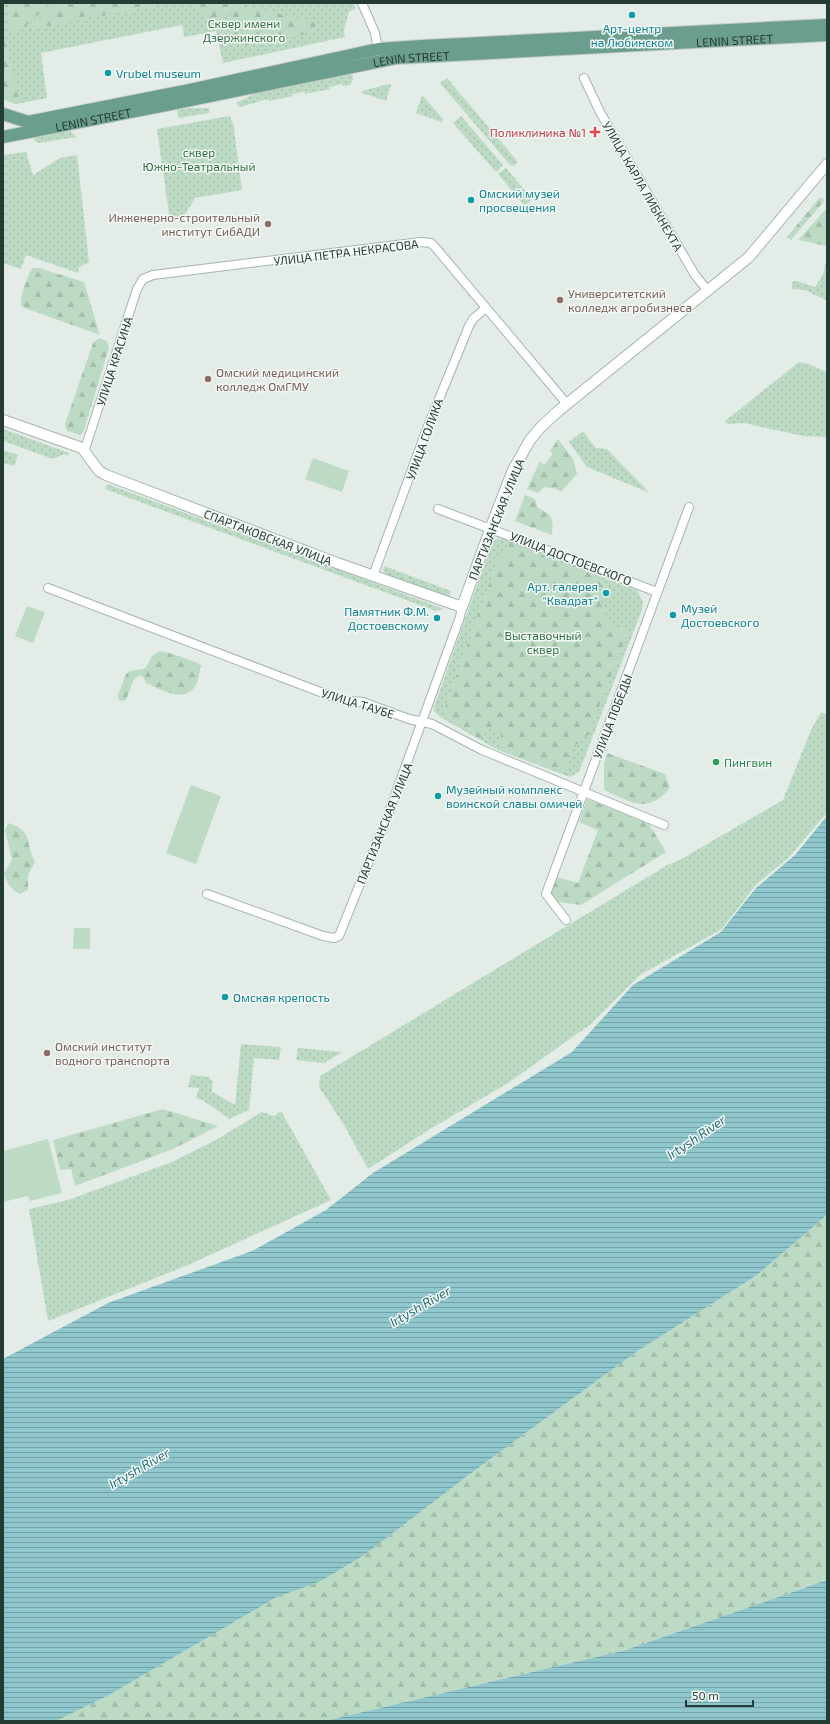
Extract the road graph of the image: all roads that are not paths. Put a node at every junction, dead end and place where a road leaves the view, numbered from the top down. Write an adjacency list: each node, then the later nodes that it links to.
1 (362, 3): 4 (street)
2 (827, 25): 4 (main road, LENIN STREET)
3 (827, 35): 7 (main road, LENIN STREET)
4 (378, 50): 6 (main road, LENIN STREET)
5 (584, 78): 10 (street, УЛИЦА КАРЛА ЛИБКНЕХТА)
6 (3, 114)
7 (3, 137)
8 (827, 164): 10 (street, ПАРТИЗАНСКАЯ УЛИЦА)
9 (148, 276): 11 (street, УЛИЦА ПЕТРА НЕКРАСОВА); 14 (street, УЛИЦА КРАСИНА)
10 (708, 291): 12 (street, ПАРТИЗАНСКАЯ УЛИЦА)
11 (486, 308): 12 (street, УЛИЦА ПЕТРА НЕКРАСОВА); 18 (street, УЛИЦА ГОЛИКА)
12 (567, 404): 17 (street, ПАРТИЗАНСКАЯ УЛИЦА)
13 (3, 420): 14 (street)
14 (85, 449): 18 (street, СПАРТАКОВСКАЯ УЛИЦА)
15 (689, 507): 20 (street, УЛИЦА ПОБЕДЫ)
16 (438, 509): 17 (street, УЛИЦА ДОСТОЕВСКОГО)
17 (490, 528): 20 (street, УЛИЦА ДОСТОЕВСКОГО); 21 (street, ПАРТИЗАНСКАЯ УЛИЦА)
18 (373, 576): 21 (street, СПАРТАКОВСКАЯ УЛИЦА)
19 (48, 588): 22 (street, УЛИЦА ТАУБЕ)
20 (657, 592): 23 (street, УЛИЦА ПОБЕДЫ)
21 (462, 607): 22 (street, ПАРТИЗАНСКАЯ УЛИЦА)
22 (423, 721): 23 (street, УЛИЦА ТАУБЕ); 25 (street, ПАРТИЗАНСКАЯ УЛИЦА)
23 (583, 793): 24 (street, УЛИЦА ТАУБЕ); 26 (street, УЛИЦА ПОБЕДЫ)
24 (664, 825)
25 (207, 894)
26 (566, 920)

